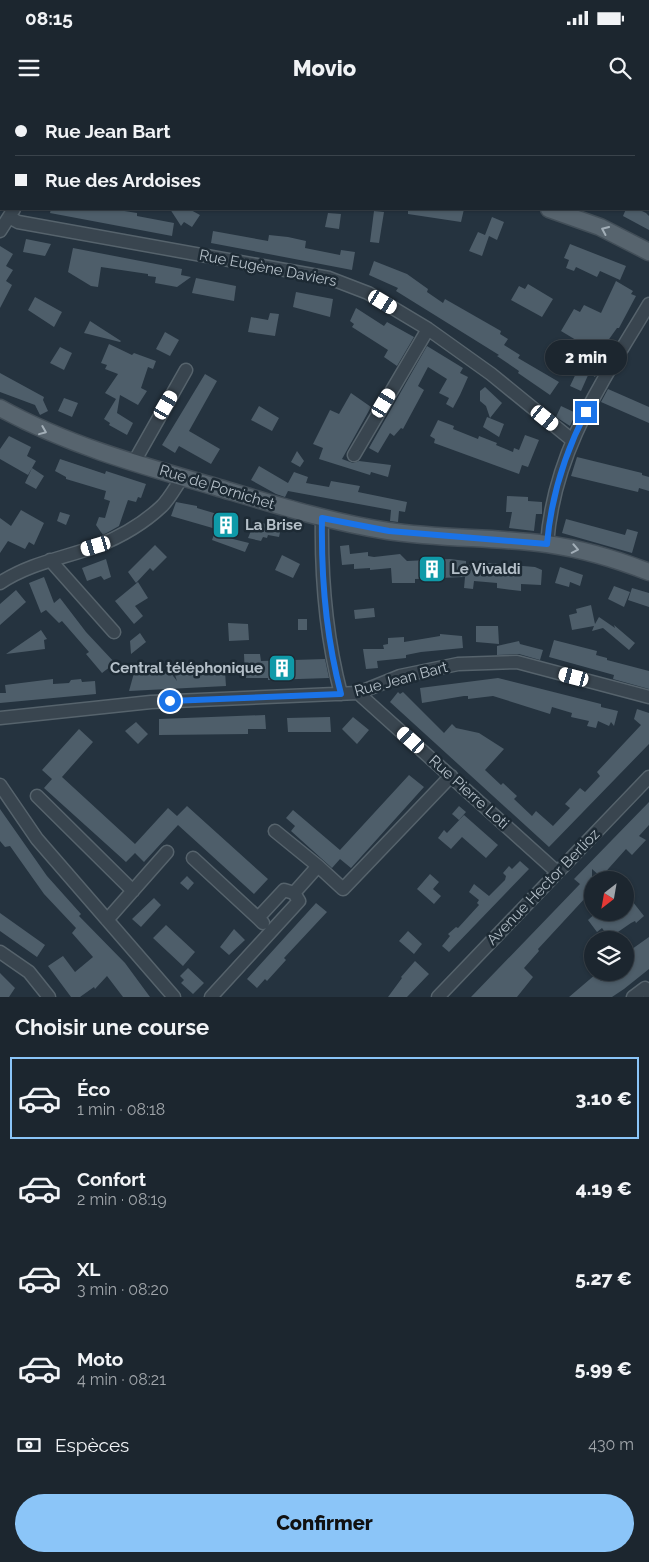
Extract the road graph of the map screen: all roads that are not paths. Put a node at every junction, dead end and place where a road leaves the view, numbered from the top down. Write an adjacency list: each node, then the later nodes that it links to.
1 (552, 210): 4 (main road, one-way to 1)
2 (12, 213): 3 (street); 6 (street, Rue Eugène Daviers)
3 (0, 231)
4 (649, 252)
5 (649, 304): 9 (street)
6 (428, 329): 9 (street, Rue Eugène Daviers); 10 (street)
7 (186, 370): 11 (street)
8 (0, 408): 11 (main road, Rue de Pornichet, one-way to 11)
9 (572, 440): 14 (street)
10 (354, 455)
11 (134, 462): 12 (main road, Rue de Pornichet)
12 (182, 478): 13 (main road, Rue de Pornichet); 15 (street)
13 (322, 518): 14 (main road, Rue de Pornichet); 20 (street)
14 (547, 544): 16 (main road, Rue de Pornichet, one-way to 16)
15 (50, 560): 17 (street); 18 (street)
16 (649, 572)
17 (0, 583)
18 (114, 632)
19 (358, 693): 20 (street, Rue Jean Bart); 21 (street, Rue Jean Bart); 23 (street, Rue Pierre Loti)
20 (341, 694): 22 (street, Rue Jean Bart)
21 (649, 698)
22 (0, 718)
23 (451, 776): 30 (street); 31 (street, Rue Pierre Loti)
24 (649, 777): 31 (street, Avenue Hector Berlioz)
25 (0, 784): 35 (street)
26 (37, 796): 32 (street)
27 (275, 831): 30 (street)
28 (167, 852): 32 (street)
29 (193, 858): 34 (street)
30 (318, 866): 33 (street)
31 (557, 872): 42 (street, Avenue Hector Berlioz)
32 (133, 891): 35 (street)
33 (294, 892): 34 (street); 36 (street)
34 (258, 918): 36 (street)
35 (107, 920): 40 (street)
36 (269, 931): 41 (street)
37 (0, 952): 39 (street)
38 (649, 994): 43 (street)
39 (49, 997)
40 (174, 997)
41 (211, 997)
42 (438, 997)
43 (633, 997)

